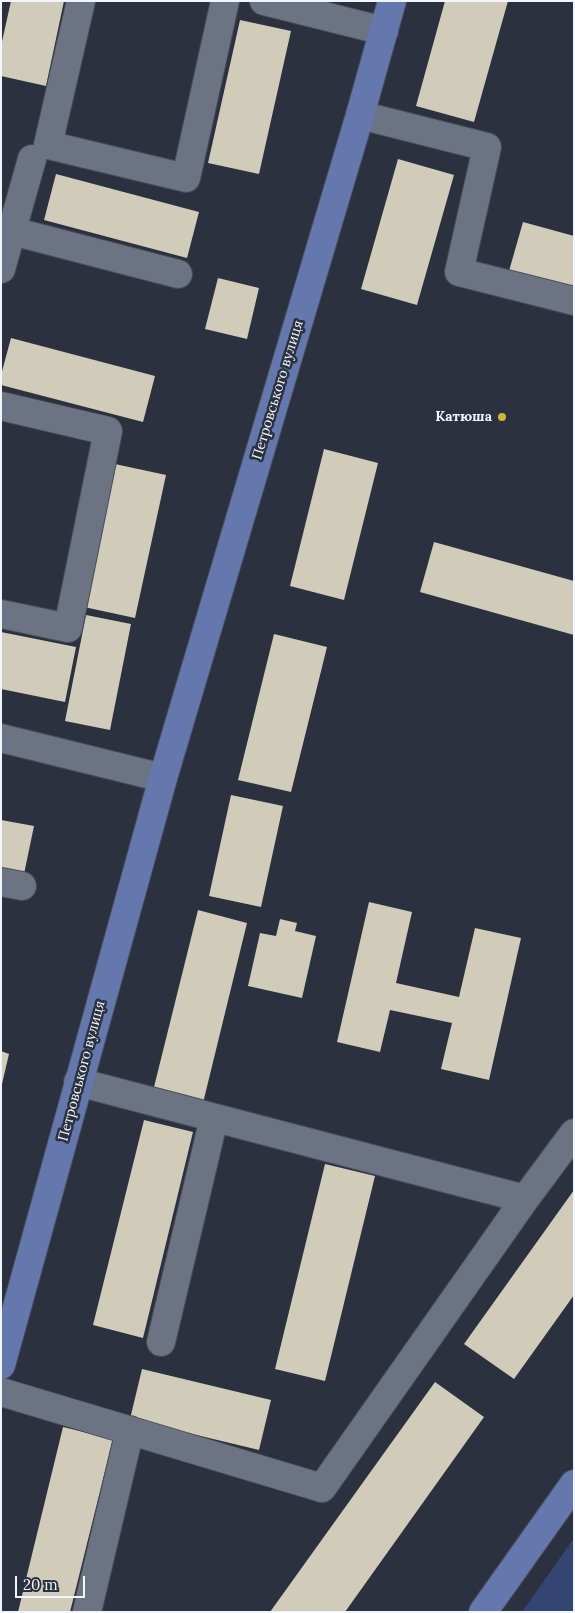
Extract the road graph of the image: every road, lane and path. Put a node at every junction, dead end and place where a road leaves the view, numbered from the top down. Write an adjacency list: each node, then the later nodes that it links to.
1 (81, 1): 2 (street)
2 (225, 1)
3 (264, 1): 5 (street)
4 (392, 1): 5 (main road, Петровського вулиця)
5 (384, 31): 6 (main road, Петровського вулиця)
6 (360, 115): 11 (street); 15 (main road, Петровського вулиця)
7 (32, 159): 8 (street)
8 (12, 231): 9 (street); 10 (street)
9 (1, 269)
10 (178, 274)
11 (574, 301)
12 (1, 406): 13 (street)
13 (1, 614)
14 (1, 738): 15 (street)
15 (163, 778): 16 (main road, Петровського вулиця)
16 (78, 1082): 17 (street); 21 (main road, Петровського вулиця)
17 (214, 1118): 19 (street); 20 (street)
18 (574, 1133): 19 (street)
19 (525, 1199): 23 (street)
20 (161, 1342)
21 (1, 1365)
22 (1, 1392): 23 (street)
23 (130, 1430): 25 (street)
24 (574, 1484): 26 (main road)
25 (87, 1612)
26 (483, 1612)

